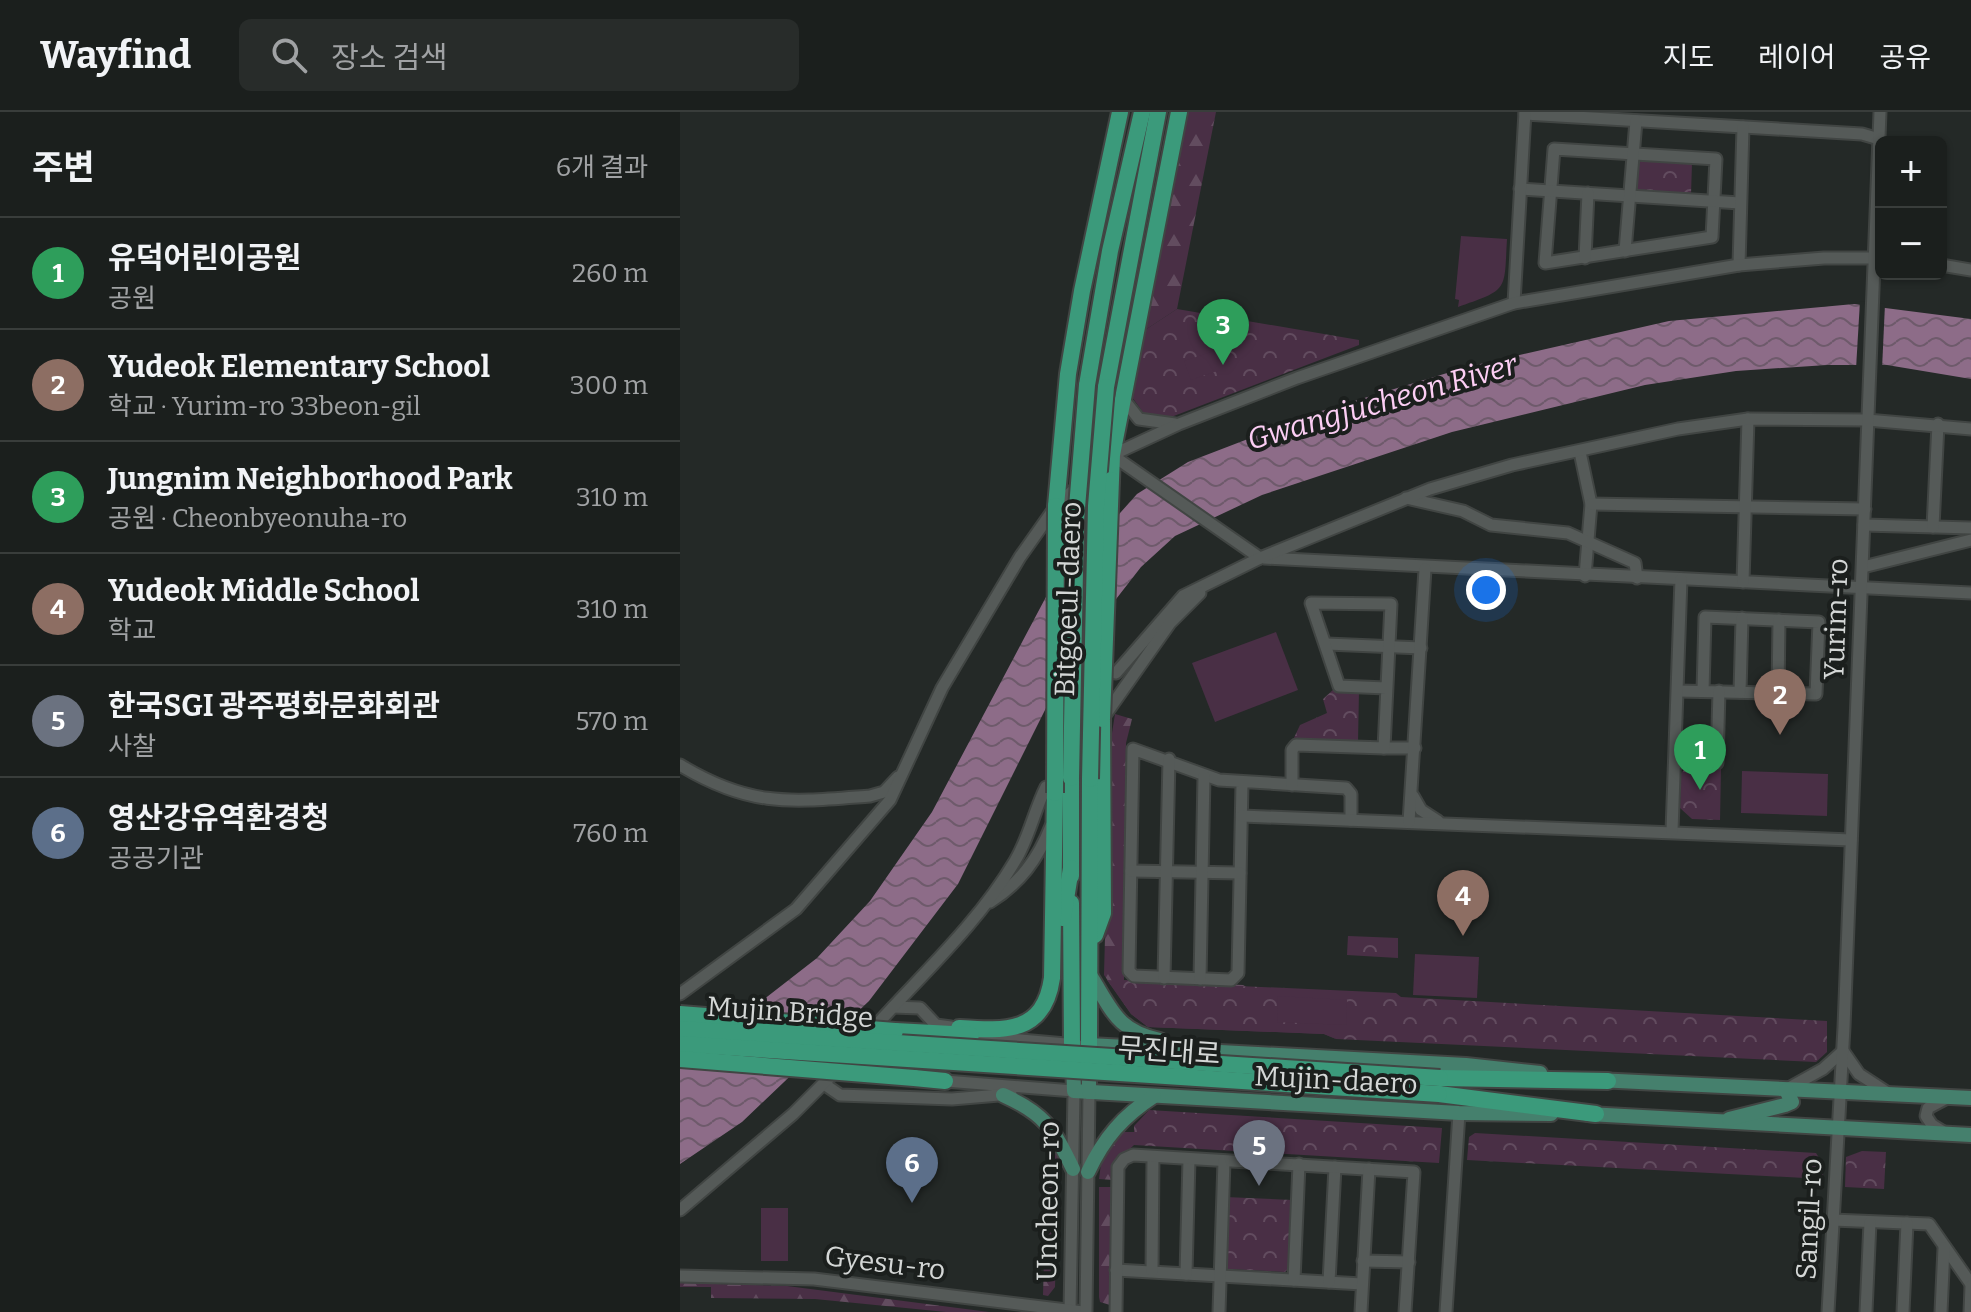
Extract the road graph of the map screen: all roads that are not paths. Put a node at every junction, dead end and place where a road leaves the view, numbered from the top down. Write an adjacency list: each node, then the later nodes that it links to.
1 (1120, 112): 32 (highway)
2 (1142, 112): 86 (highway, Bitgoeul-daero, bridge)
3 (1158, 112): 92 (highway, Bitgoeul-daero, bridge)
4 (1179, 112): 26 (highway)
5 (1880, 112): 9 (street, Yurim-ro)
6 (1525, 113): 7 (street); 12 (street)
7 (1636, 121): 8 (street); 11 (street)
8 (1743, 127): 10 (street); 17 (street)
9 (1879, 136)
10 (1875, 138)
11 (1633, 154): 13 (street); 15 (street); 16 (street)
12 (1520, 189): 13 (street); 25 (street)
13 (1549, 190): 14 (street); 19 (street)
14 (1588, 193): 15 (street); 19 (street)
15 (1629, 195): 16 (street); 18 (street)
16 (1714, 202): 17 (street); 18 (street)
17 (1740, 203): 21 (street)
18 (1625, 251): 19 (street)
19 (1585, 258)
20 (1875, 258): 21 (street)
21 (1739, 265): 25 (street)
22 (1947, 266): 23 (street)
23 (1971, 270)
24 (1875, 271): 27 (street, Yurim-ro)
25 (1514, 303): 29 (street)
26 (1124, 400): 29 (street); 32 (highway); 34 (highway)
27 (1868, 415): 28 (street); 30 (street); 39 (street, Yurim-ro)
28 (1748, 419): 33 (street); 38 (street)
29 (1179, 424): 34 (street)
30 (1938, 424): 31 (street); 41 (street)
31 (1971, 429)
32 (1064, 430): 37 (highway)
33 (1580, 452): 35 (street); 36 (street)
34 (1112, 455): 37 (street); 45 (street); 67 (highway, bridge)
35 (1405, 498): 43 (street); 45 (street)
36 (1591, 504): 38 (street); 43 (street)
37 (1056, 506): 72 (street); 77 (highway, bridge)
38 (1745, 507): 39 (street); 51 (street)
39 (1865, 509): 40 (street, Yurim-ro)
40 (1864, 525): 41 (street); 46 (street, Yurim-ro)
41 (1933, 527): 42 (street)
42 (1971, 528)
43 (1588, 540): 48 (street); 49 (street)
44 (1971, 540): 46 (street)
45 (1260, 558): 47 (street); 52 (street)
46 (1863, 567): 53 (street, Yurim-ro)
47 (1425, 569): 48 (street); 59 (street)
48 (1585, 576): 49 (street)
49 (1637, 578): 50 (street)
50 (1681, 579): 51 (street); 62 (street)
51 (1743, 582): 53 (street)
52 (1209, 585): 60 (street); 67 (street)
53 (1862, 589): 54 (street); 85 (street, Yurim-ro)
54 (1971, 593)
55 (1742, 618): 56 (street); 63 (street); 65 (street)
56 (1779, 620): 66 (street); 66 (street)
57 (1327, 644): 58 (street); 58 (street); 61 (street)
58 (1389, 645): 59 (street); 61 (street)
59 (1421, 648): 69 (street)
60 (1116, 673)
61 (1386, 688): 68 (street)
62 (1678, 691): 63 (street); 71 (street)
63 (1703, 691): 64 (street)
64 (1719, 691): 65 (street); 71 (street)
65 (1740, 692): 66 (street)
66 (1778, 693)
67 (1102, 719): 92 (highway)
68 (1384, 748): 69 (street); 76 (street)
69 (1415, 748): 78 (street)
70 (1169, 759): 74 (street); 87 (street); 88 (street)
71 (1675, 762): 84 (street)
72 (908, 763): 73 (street); 96 (street)
73 (680, 765)
74 (1204, 776): 75 (street); 89 (street)
75 (1242, 784): 76 (street); 79 (street)
76 (1292, 785): 81 (street)
77 (1050, 790): 80 (highway); 91 (street)
78 (1413, 796): 82 (street); 83 (street)
79 (1242, 816): 81 (street); 90 (street)
80 (1054, 818): 91 (street); 100 (highway)
81 (1351, 820): 82 (street)
82 (1409, 822): 83 (street)
83 (1442, 823): 84 (street)
84 (1672, 831): 85 (street)
85 (1851, 840): 107 (street, Yurim-ro)
86 (1071, 868): 100 (highway); 104 (highway, Bitgoeul-daero)
87 (1131, 871): 88 (street); 94 (street)
88 (1166, 872): 89 (street); 94 (street)
89 (1202, 872): 90 (street); 95 (street)
90 (1240, 873): 95 (street)
91 (982, 907): 97 (street)
92 (1091, 948): 93 (highway, Bitgoeul-daero)
93 (1090, 975): 104 (highway, Bitgoeul-daero); 106 (main road)
94 (1164, 978): 95 (street)
95 (1200, 979)
96 (680, 994)
97 (893, 1007): 100 (street); 111 (street)
98 (680, 1014): 103 (highway, bridge)
99 (680, 1029): 103 (highway, Mujin Bridge, bridge)
100 (963, 1031): 101 (street); 103 (highway)
101 (1019, 1042): 104 (street); 113 (street)
102 (680, 1044): 103 (highway, Mujin Bridge, bridge)
103 (895, 1045): 112 (highway, 무진대로, bridge)
104 (1081, 1045): 105 (main road, Mujin-daero); 115 (main road, Bitgoeul-daero); 116 (main road, Bitgoeul-daero)
105 (1157, 1047): 106 (main road, Mujin-daero); 119 (main road)
106 (1199, 1049): 110 (main road, Mujin-daero)
107 (1843, 1051): 114 (street); 117 (street, Yurim-ro); 118 (street)
108 (680, 1059): 109 (highway, bridge)
109 (945, 1081): 113 (street)
110 (1608, 1081): 112 (highway, Mujin-daero); 114 (main road, Mujin-daero)
111 (824, 1084): 113 (street); 136 (street)
112 (1439, 1086): 123 (highway, Mujin-daero)
113 (1008, 1090): 115 (street); 133 (main road)
114 (1786, 1090): 117 (main road, Mujin-daero); 124 (main road)
115 (1074, 1091): 116 (main road, Mujin-daero); 133 (street, Uncheon-ro)
116 (1089, 1092): 119 (main road, Mujin-daero); 135 (street, Uncheon-ro)
117 (1840, 1093): 118 (main road, Mujin-daero); 125 (street, Yurim-ro)
118 (1892, 1095): 120 (main road, Mujin-daero)
119 (1154, 1096): 122 (main road, Mujin-daero); 135 (main road)
120 (1949, 1098): 121 (main road, Mujin-daero); 126 (street)
121 (1971, 1098)
122 (1459, 1113): 123 (main road, Mujin-daero); 158 (street)
123 (1596, 1114): 124 (main road, Mujin-daero)
124 (1721, 1122): 125 (main road, Mujin-daero)
125 (1839, 1129): 126 (main road, Mujin-daero); 137 (street, Sangil-ro)
126 (1947, 1133): 127 (main road, Mujin-daero)
127 (1971, 1135)
128 (1153, 1157): 129 (street); 143 (street); 144 (street)
129 (1189, 1159): 130 (street); 145 (street)
130 (1224, 1161): 131 (street); 147 (street)
131 (1299, 1164): 132 (street); 148 (street)
132 (1335, 1167): 134 (street); 149 (street)
133 (1073, 1169): 152 (street, Uncheon-ro)
134 (1369, 1169): 141 (street); 142 (street)
135 (1088, 1172): 153 (street, Uncheon-ro)
136 (680, 1210)
137 (1833, 1220): 138 (street); 159 (street, Sangil-ro)
138 (1870, 1222): 139 (street); 160 (street)
139 (1907, 1223): 140 (street); 161 (street)
140 (1944, 1248): 151 (street); 162 (street)
141 (1363, 1261): 142 (street); 150 (street)
142 (1409, 1262): 157 (street)
143 (1116, 1270): 144 (street); 154 (street)
144 (1152, 1271): 145 (street)
145 (1186, 1274): 147 (street)
146 (680, 1276): 152 (street, Gyesu-ro)
147 (1220, 1276): 148 (street); 155 (street)
148 (1294, 1280): 149 (street)
149 (1329, 1282): 150 (street)
150 (1362, 1284): 156 (street)
151 (1971, 1285): 163 (street)
152 (1070, 1311): 153 (street, Gyesu-ro)
153 (1085, 1312)
154 (1116, 1312)
155 (1219, 1312)
156 (1361, 1312)
157 (1405, 1312)
158 (1446, 1312)
159 (1828, 1312)
160 (1866, 1312)
161 (1903, 1312)
162 (1941, 1312)
163 (1970, 1312)

